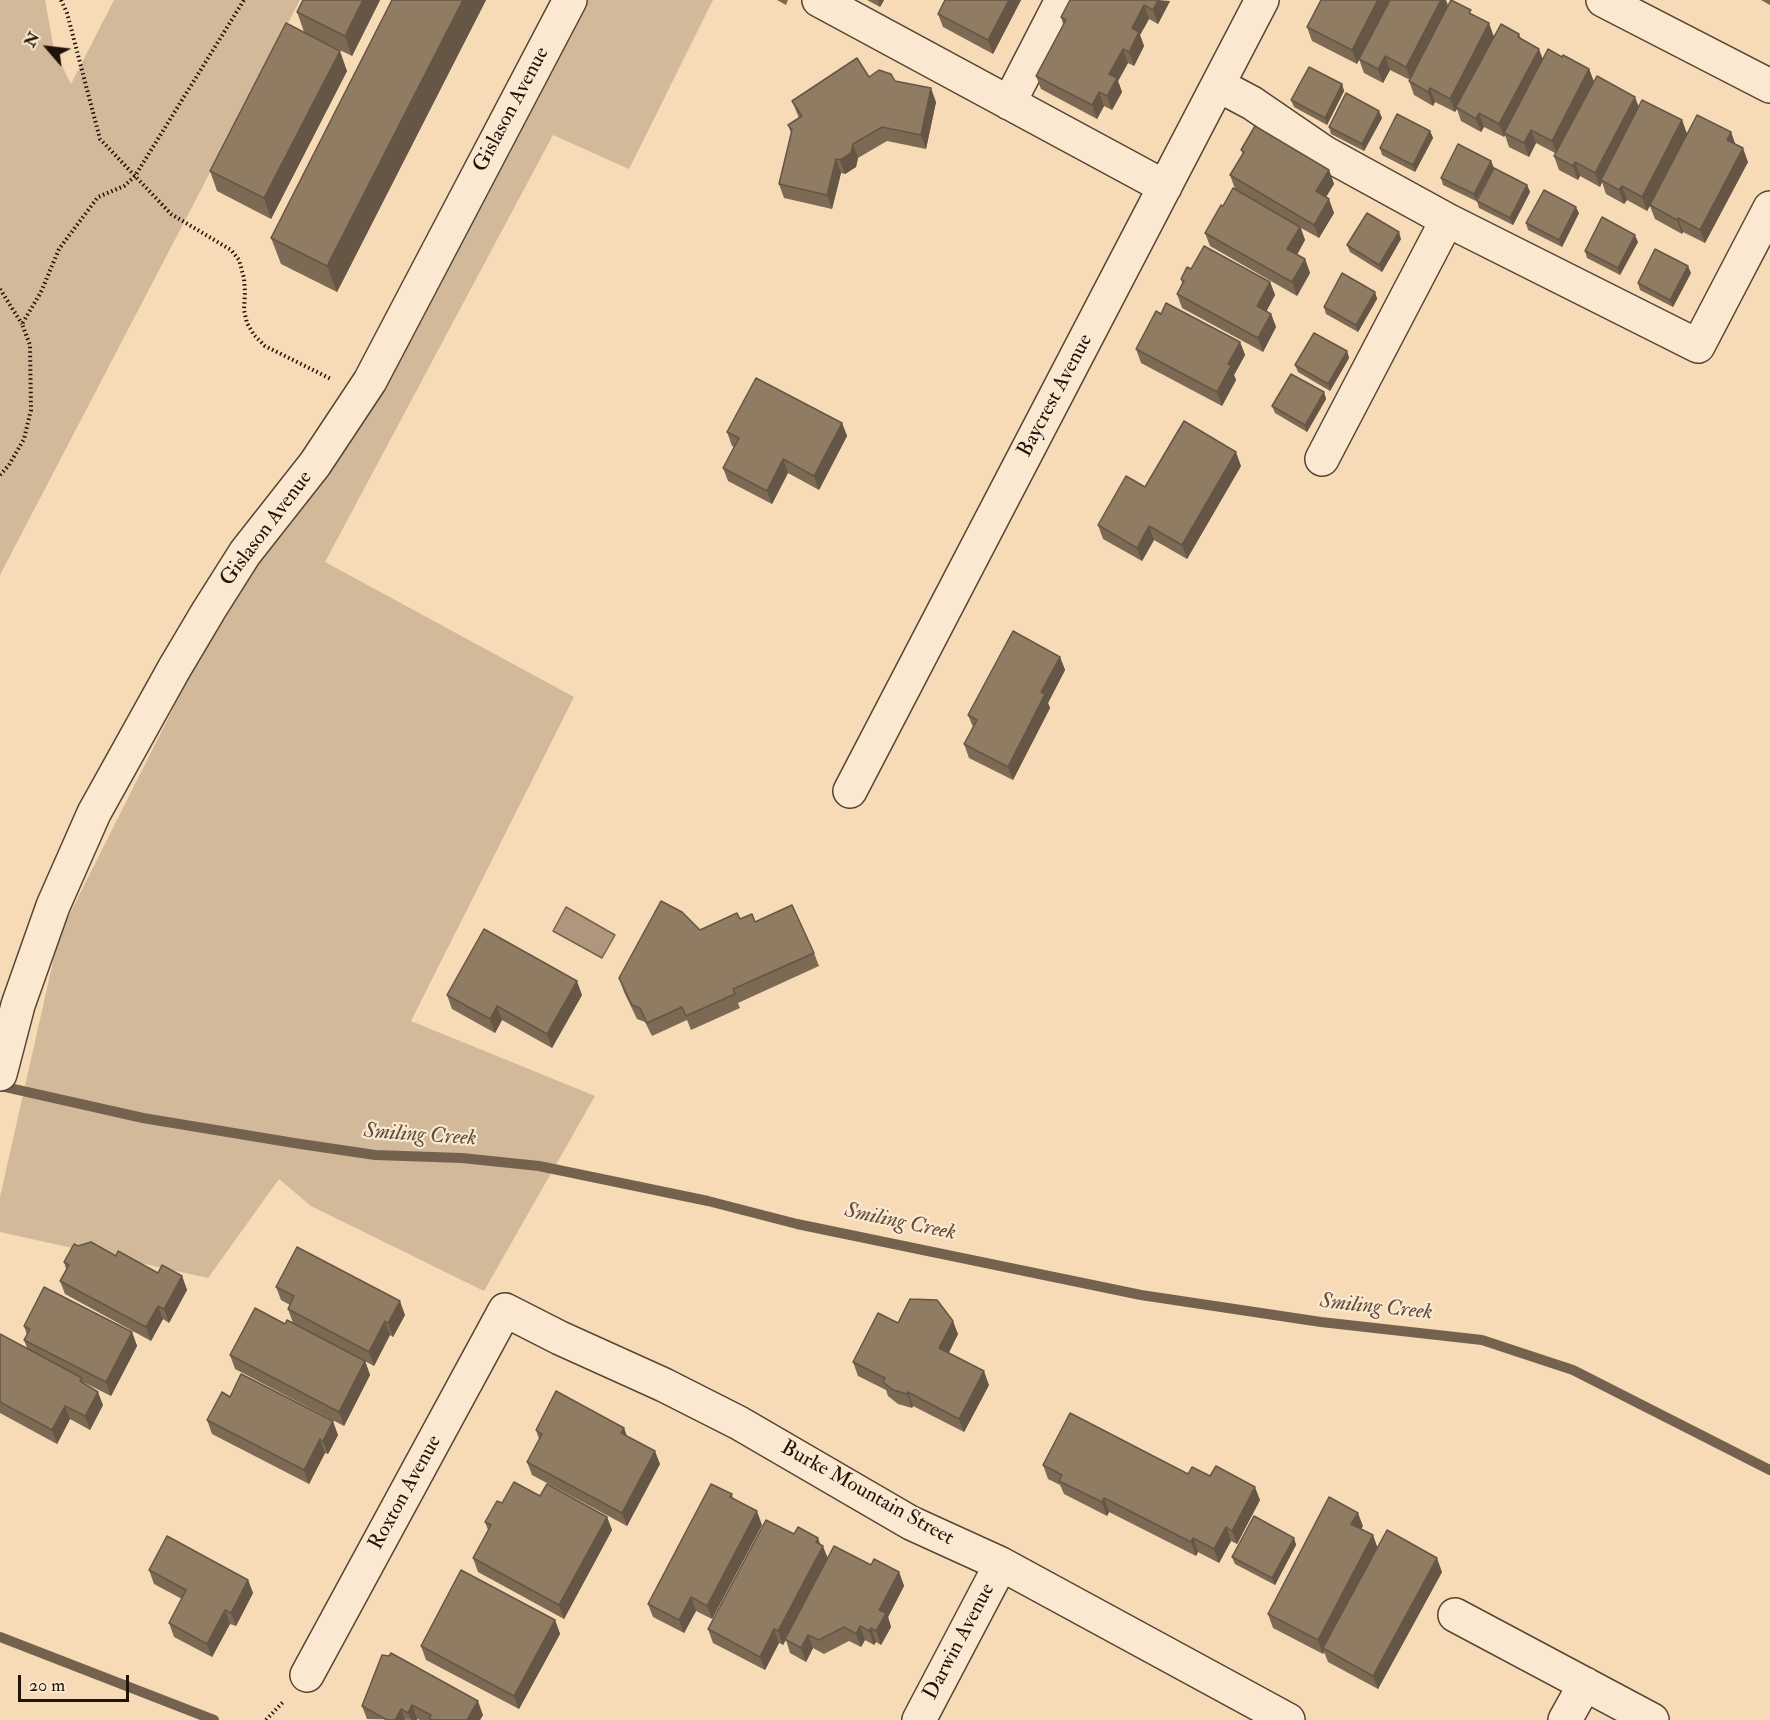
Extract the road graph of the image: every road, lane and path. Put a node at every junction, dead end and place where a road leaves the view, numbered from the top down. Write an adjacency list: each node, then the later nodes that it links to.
1 (61, 0): 11 (path)
2 (244, 0): 11 (path)
3 (570, 0): 18 (street, Gislason Avenue)
4 (819, 0): 10 (street)
5 (1062, 0): 10 (street)
6 (1262, 0): 8 (street, Baycrest Avenue)
7 (1603, 0): 9 (street)
8 (1218, 85): 12 (street, Baycrest Avenue); 14 (street)
9 (1770, 86)
10 (1009, 104): 12 (street)
11 (135, 176): 17 (path); 18 (path)
12 (1165, 187): 21 (street, Baycrest Avenue)
13 (1770, 208): 14 (street)
14 (1447, 220): 19 (street)
15 (0, 289): 16 (path)
16 (2, 296): 17 (path)
17 (22, 324): 20 (path)
18 (361, 394): 22 (street, Gislason Avenue)
19 (1322, 459)
20 (0, 476)
21 (850, 791)
22 (0, 1074)
23 (505, 1310): 24 (street, Burke Mountain Street); 26 (street, Roxton Avenue)
24 (1001, 1564): 28 (street, Darwin Avenue); 29 (street, Burke Mountain Street)
25 (1455, 1615): 27 (street)
26 (307, 1675)
27 (1585, 1684): 30 (street); 31 (street)
28 (919, 1720)
29 (1288, 1720)
30 (1565, 1720)
31 (1652, 1720)

